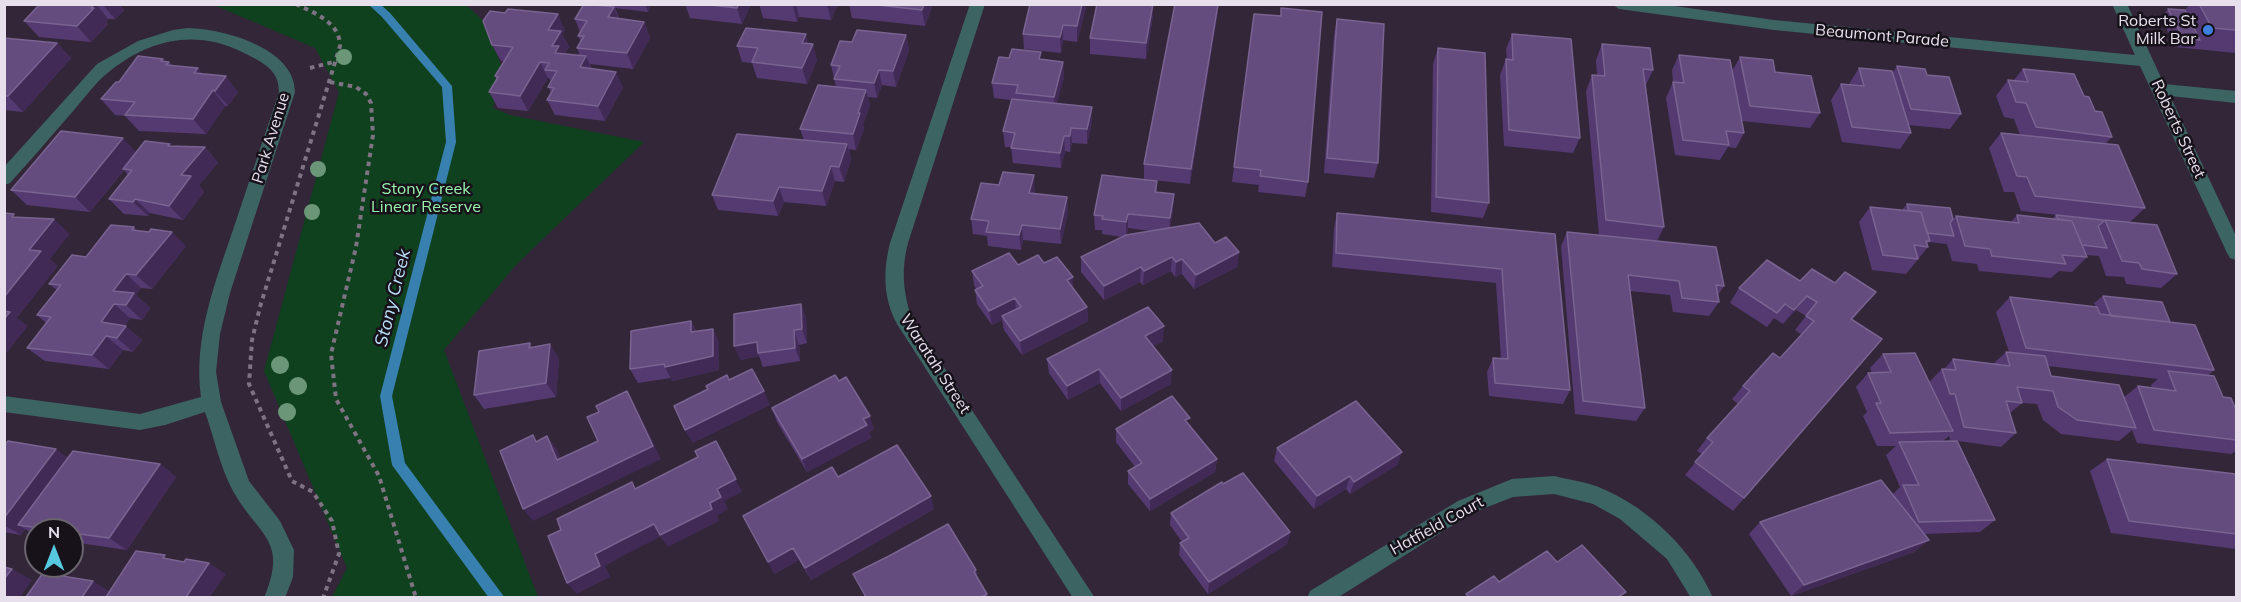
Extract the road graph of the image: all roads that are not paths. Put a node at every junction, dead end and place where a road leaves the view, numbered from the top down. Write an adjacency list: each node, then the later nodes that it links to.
1 (978, 4): 12 (street, Waratah Street)
2 (1619, 4): 4 (street, Beaumont Parade)
3 (2120, 4): 4 (street, Roberts Street)
4 (2146, 61): 5 (street, Roberts Street)
5 (2160, 89): 6 (street); 8 (street, Roberts Street)
6 (2236, 97)
7 (4, 179): 9 (street, Park Avenue)
8 (2236, 253)
9 (211, 402): 10 (street); 11 (street, Park Avenue)
10 (4, 404)
11 (274, 597)
12 (1085, 597)
13 (1317, 597): 14 (street, Hatfield Court)
14 (1702, 597)

